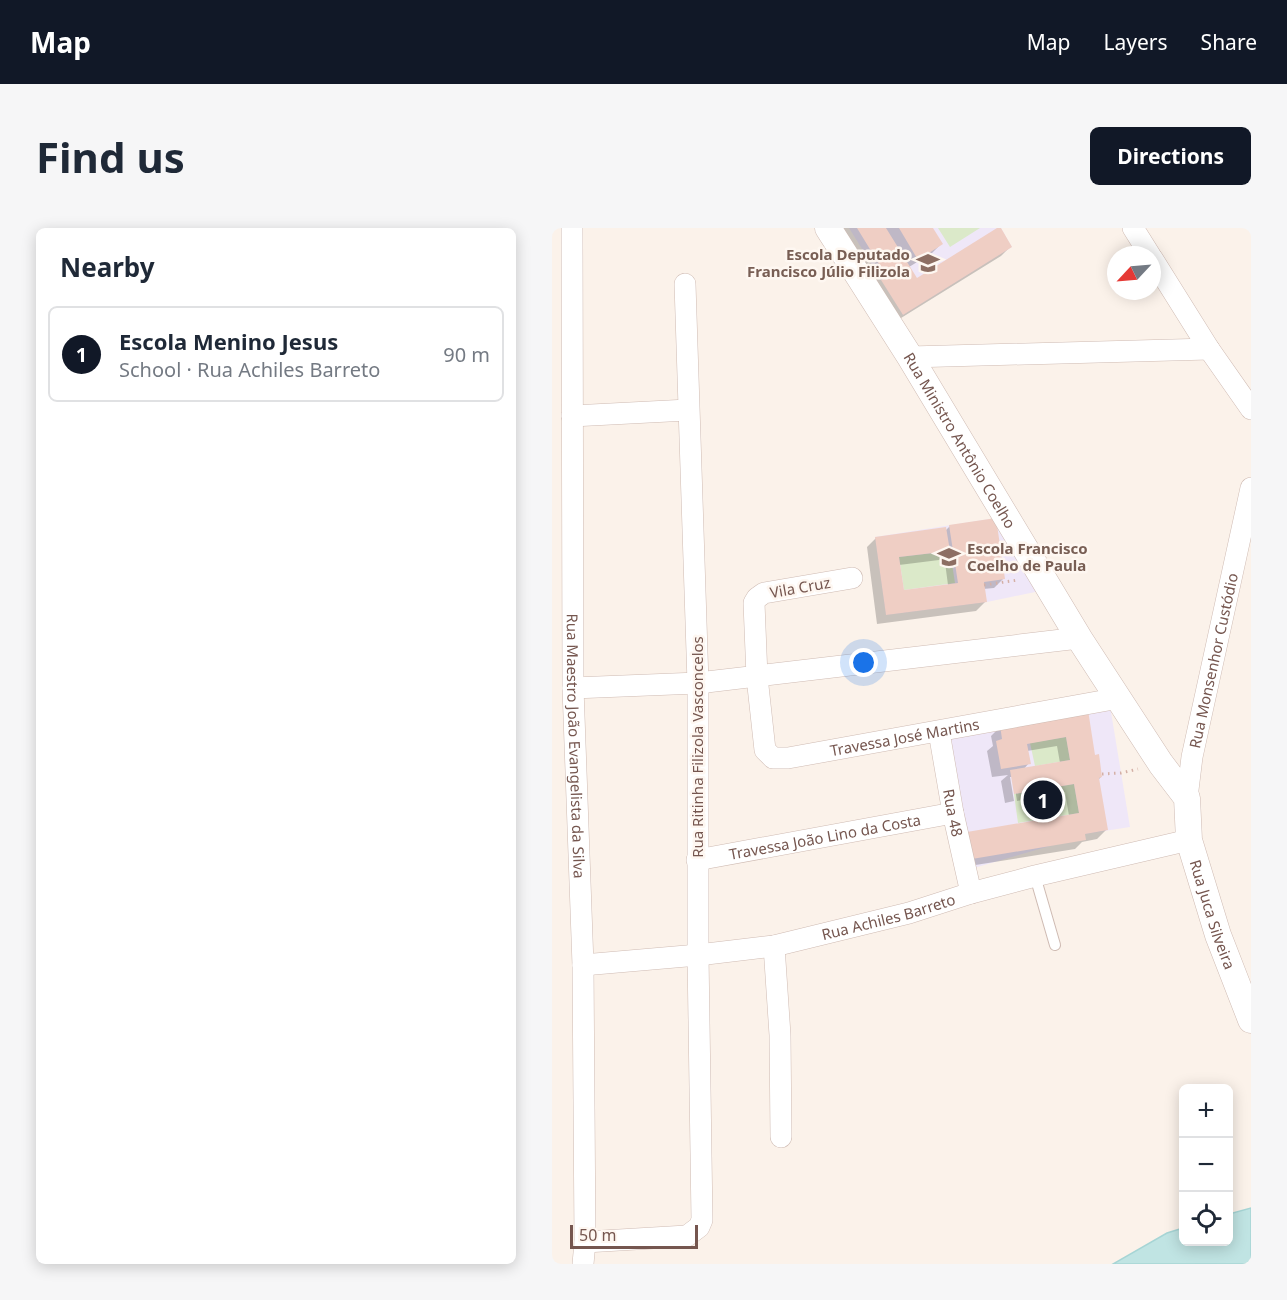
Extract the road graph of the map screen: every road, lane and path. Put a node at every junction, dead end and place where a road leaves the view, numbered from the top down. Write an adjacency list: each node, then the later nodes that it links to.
1 (572, 228): 11 (street, Rua Maestro João Evangelista da Silva)
2 (828, 228): 8 (street, Rua Ministro Antônio Coelho)
3 (1133, 228): 4 (street)
4 (1144, 246)
5 (1161, 273): 7 (street)
6 (685, 284): 10 (street, Rua Ritinha Filizola Vasconcelos)
7 (1209, 349): 8 (street); 9 (street)
8 (910, 357): 13 (street, Rua Ministro Antônio Coelho)
9 (1251, 409)
10 (688, 410): 11 (street); 18 (street, Rua Ritinha Filizola Vasconcelos)
11 (572, 416): 19 (street, Rua Maestro João Evangelista da Silva)
12 (1251, 488): 24 (street, Rua Monsenhor Custódio)
13 (1040, 573): 15 (path); 16 (street, Rua Ministro Antônio Coelho)
14 (852, 578): 17 (street, Vila Cruz)
15 (984, 585)
16 (1079, 638): 17 (street); 20 (street, Rua Ministro Antônio Coelho)
17 (757, 677): 18 (street); 21 (street, Travessa José Martins)
18 (698, 683): 19 (street); 27 (street, Rua Ritinha Filizola Vasconcelos)
19 (573, 688): 33 (street, Rua Maestro João Evangelista da Silva)
20 (1119, 698): 21 (street, Travessa José Martins); 22 (street, Rua Ministro Antônio Coelho)
21 (939, 732): 25 (street, Rua 48)
22 (1161, 764): 23 (path); 24 (street, Rua Ministro Antônio Coelho)
23 (1102, 774)
24 (1187, 798): 26 (street)
25 (953, 813): 27 (street, Travessa João Lino da Costa); 29 (street, Rua 48)
26 (1189, 840): 28 (street, Rua Achiles Barreto); 34 (street, Rua Juca Silveira)
27 (697, 860): 32 (street, Rua Ritinha Filizola Vasconcelos)
28 (1035, 876): 29 (street, Rua Achiles Barreto); 30 (lane)
29 (971, 893): 31 (street, Rua Achiles Barreto)
30 (1055, 945)
31 (774, 946): 32 (street, Rua Achiles Barreto); 35 (street)
32 (698, 955): 33 (street, Rua Achiles Barreto); 36 (street, Rua Ritinha Filizola Vasconcelos)
33 (583, 964): 36 (street, Rua Maestro João Evangelista da Silva)
34 (1251, 1020)
35 (781, 1137)
36 (585, 1242): 37 (street, Rua Maestro João Evangelista da Silva)
37 (583, 1264)

